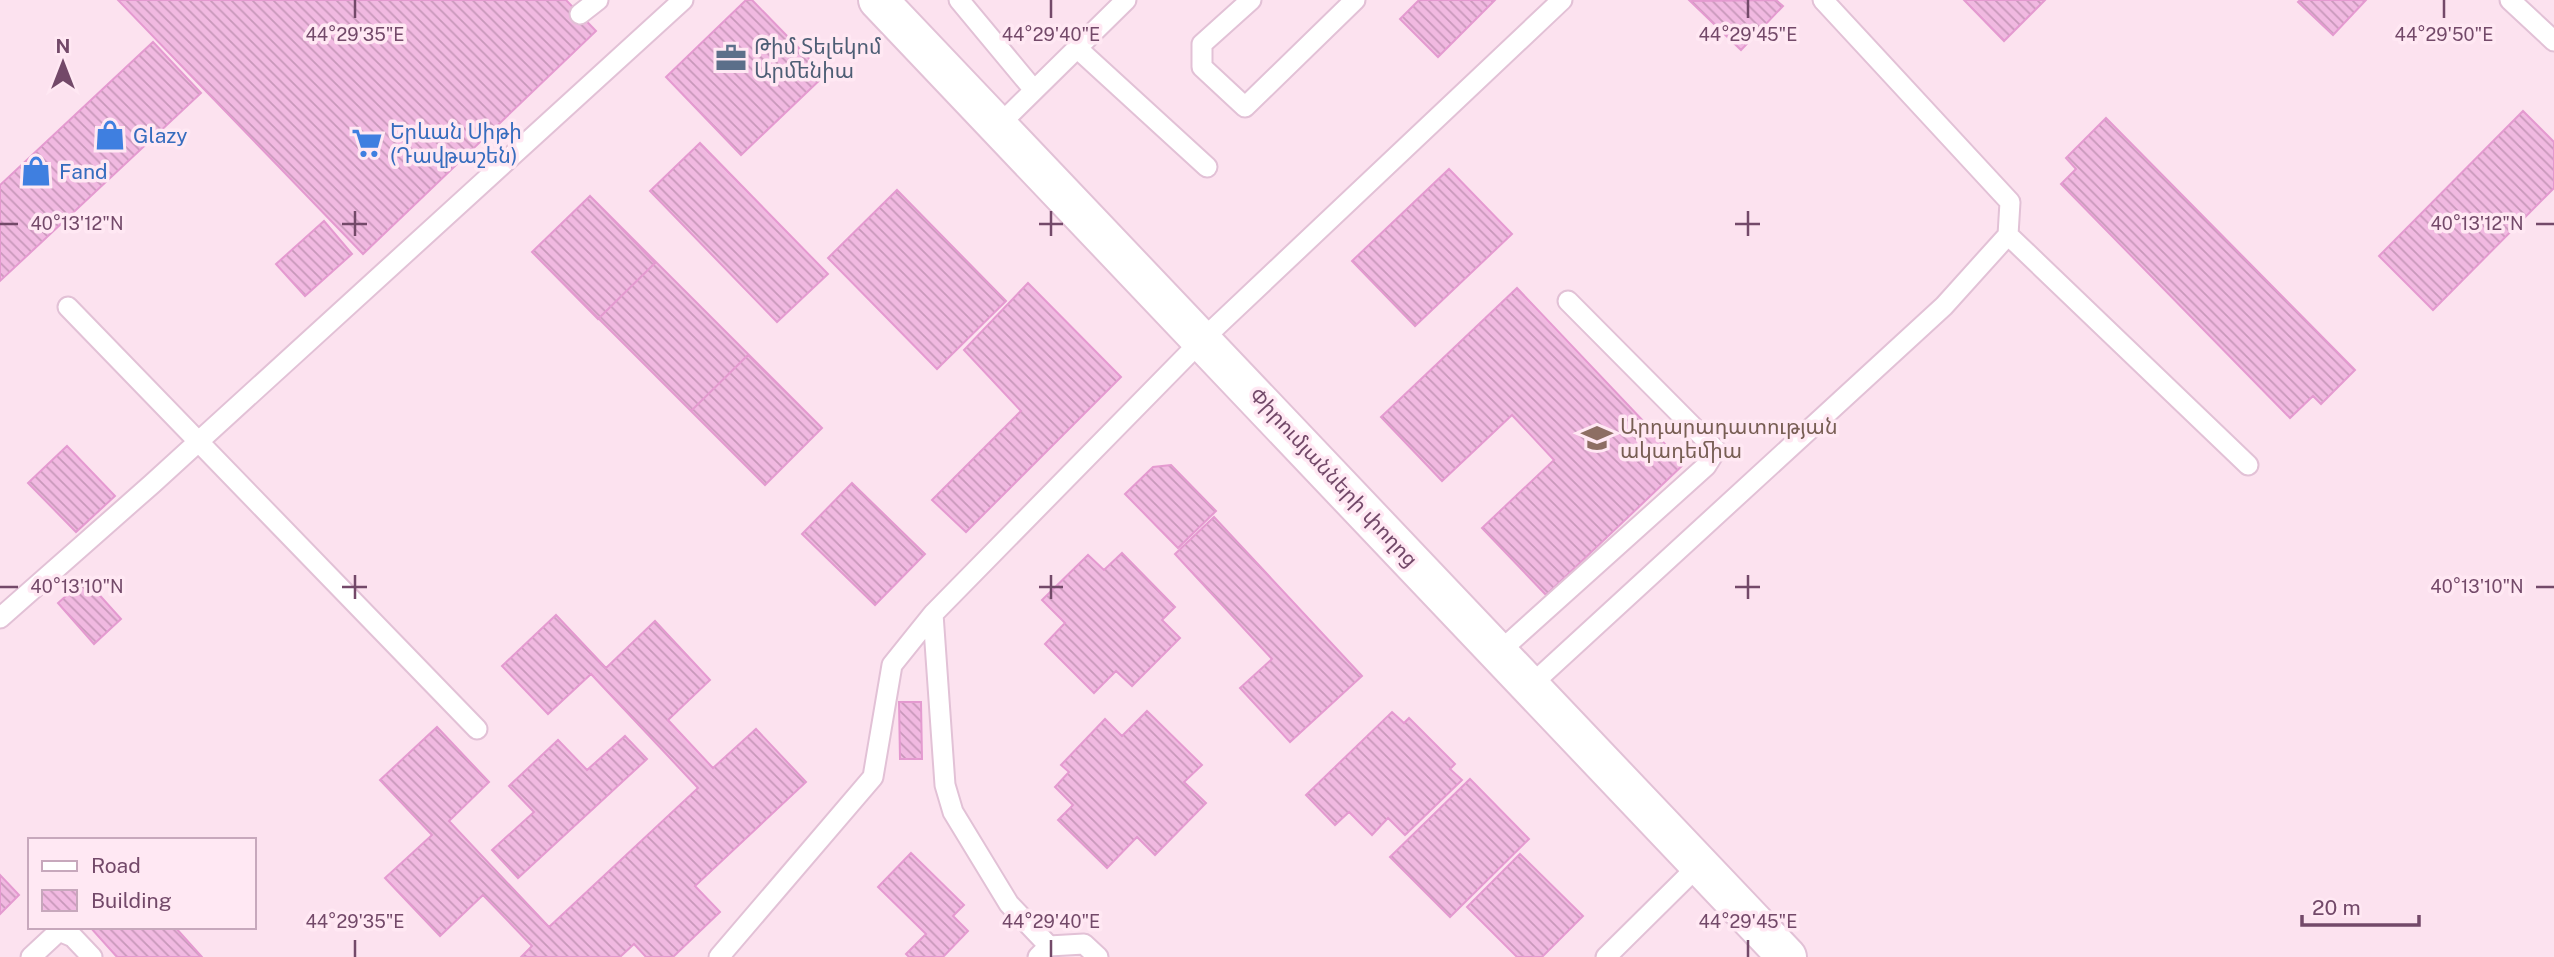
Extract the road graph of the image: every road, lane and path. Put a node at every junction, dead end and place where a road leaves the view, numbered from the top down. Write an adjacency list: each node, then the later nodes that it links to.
1 (598, 0): 11 (lane)
2 (683, 0): 21 (lane)
3 (878, 0): 15 (street, Փիրումյանների փողոց)
4 (958, 0): 14 (lane)
5 (1126, 0): 13 (lane)
6 (1251, 0): 7 (lane)
7 (1355, 0)
8 (1562, 0): 20 (lane)
9 (1823, 0): 17 (lane)
10 (2510, 0): 12 (lane)
11 (580, 14)
12 (2554, 41)
13 (1077, 48): 14 (lane); 16 (lane)
14 (1034, 90): 15 (lane)
15 (998, 125): 20 (street, Փիրումյանների փողոց)
16 (1207, 167)
17 (2008, 235): 22 (lane); 26 (lane)
18 (1568, 302): 25 (lane)
19 (68, 307): 21 (lane)
20 (1203, 340): 23 (lane); 25 (street, Փիրումյանների փողոց)
21 (198, 442): 24 (lane); 27 (lane)
22 (2248, 465)
23 (933, 614): 29 (lane); 32 (lane)
24 (0, 618)
25 (1499, 652): 26 (street, Փիրումյանների փողոց)
26 (1531, 685): 28 (street, Փիրումյանների փողոց)
27 (477, 729)
28 (1699, 865): 34 (lane); 35 (street, Փիրումյանների փողոց)
29 (1044, 952): 33 (lane)
30 (31, 957): 31 (lane)
31 (92, 957)
32 (719, 957)
33 (1098, 957)
34 (1606, 957)
35 (1787, 957)

